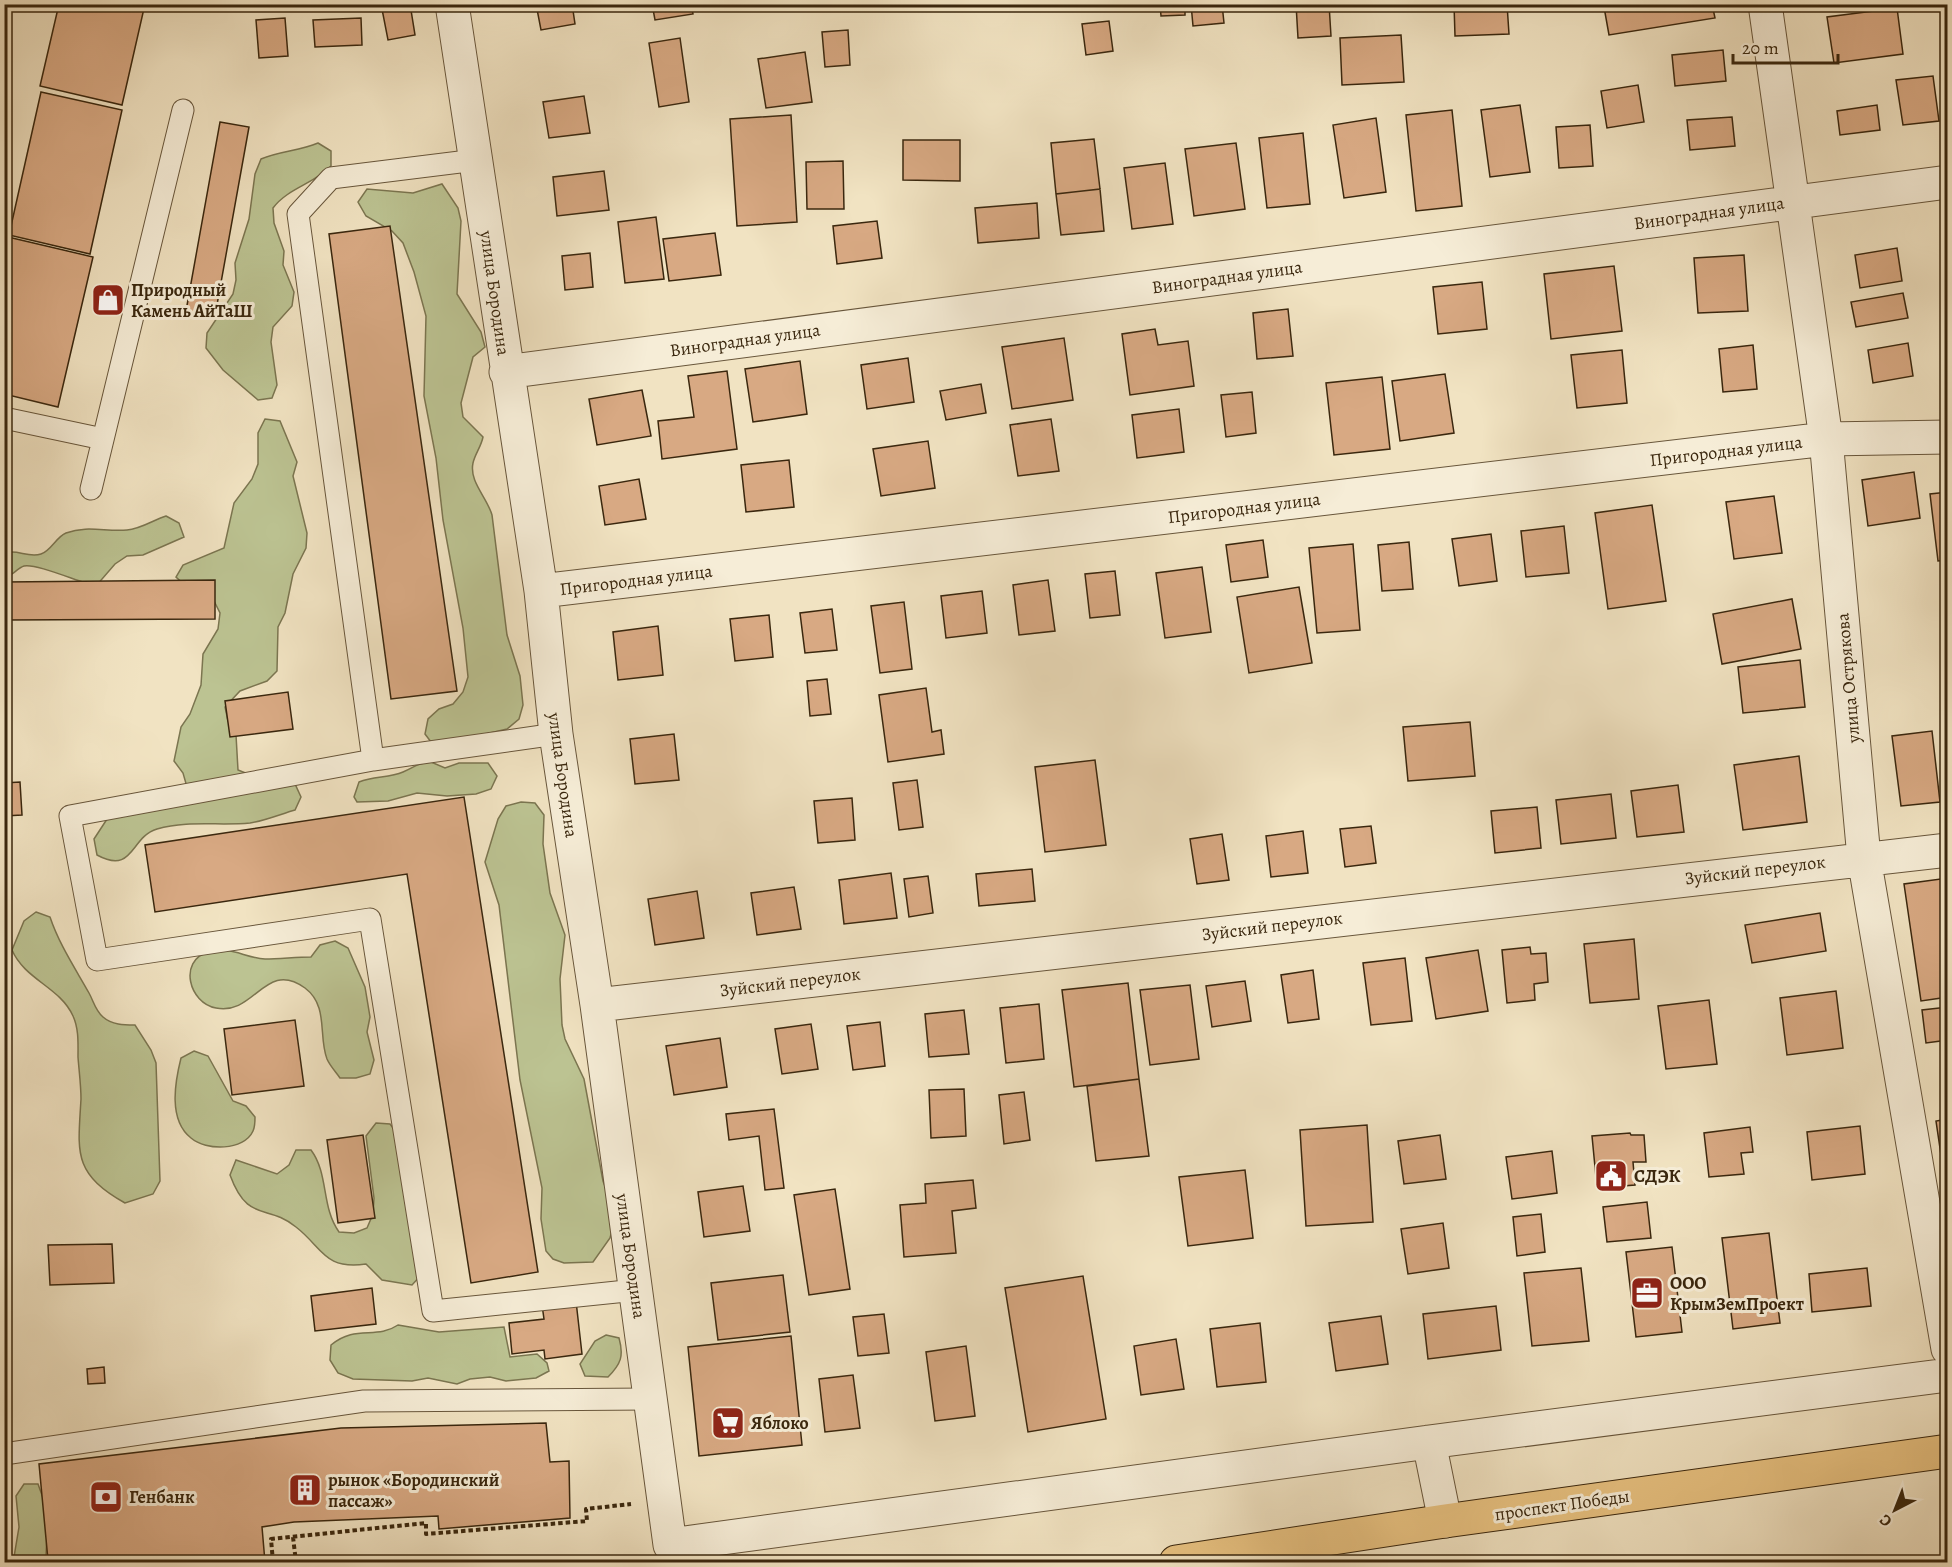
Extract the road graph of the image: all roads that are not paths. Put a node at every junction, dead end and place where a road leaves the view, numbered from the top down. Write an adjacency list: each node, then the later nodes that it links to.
1 (452, 4): 4 (street, улица Бородина)
2 (1765, 4): 6 (street, улица Острякова)
3 (183, 110): 10 (lane)
4 (476, 160): 7 (street, улица Бородина); 15 (lane)
5 (1947, 182): 6 (street, Виноградная улица)
6 (1793, 202): 7 (street, Виноградная улица); 11 (street, улица Острякова)
7 (506, 372): 13 (street, улица Бородина)
8 (4, 418): 10 (lane)
9 (1947, 437): 11 (street, Пригородная улица)
10 (103, 439): 12 (lane)
11 (1826, 439): 13 (street, Пригородная улица); 17 (street, улица Острякова)
12 (91, 489)
13 (541, 591): 14 (street, улица Бородина)
14 (556, 734): 15 (lane); 18 (street, улица Бородина)
15 (373, 760): 19 (lane)
16 (1947, 850): 17 (street, Зуйский переулок)
17 (1864, 858): 18 (street, Зуйский переулок); 20 (street, улица Острякова)
18 (597, 1005): 19 (street, улица Бородина)
19 (636, 1290): 22 (street, улица Бородина)
20 (1947, 1349)
21 (1947, 1375): 23 (street)
22 (650, 1398): 23 (street, улица Бородина); 25 (lane)
23 (1429, 1442): 26 (street)
24 (1947, 1451): 26 (main road, проспект Победы)
25 (4, 1454)
26 (1445, 1521): 27 (main road, проспект Победы)
27 (1176, 1563)

